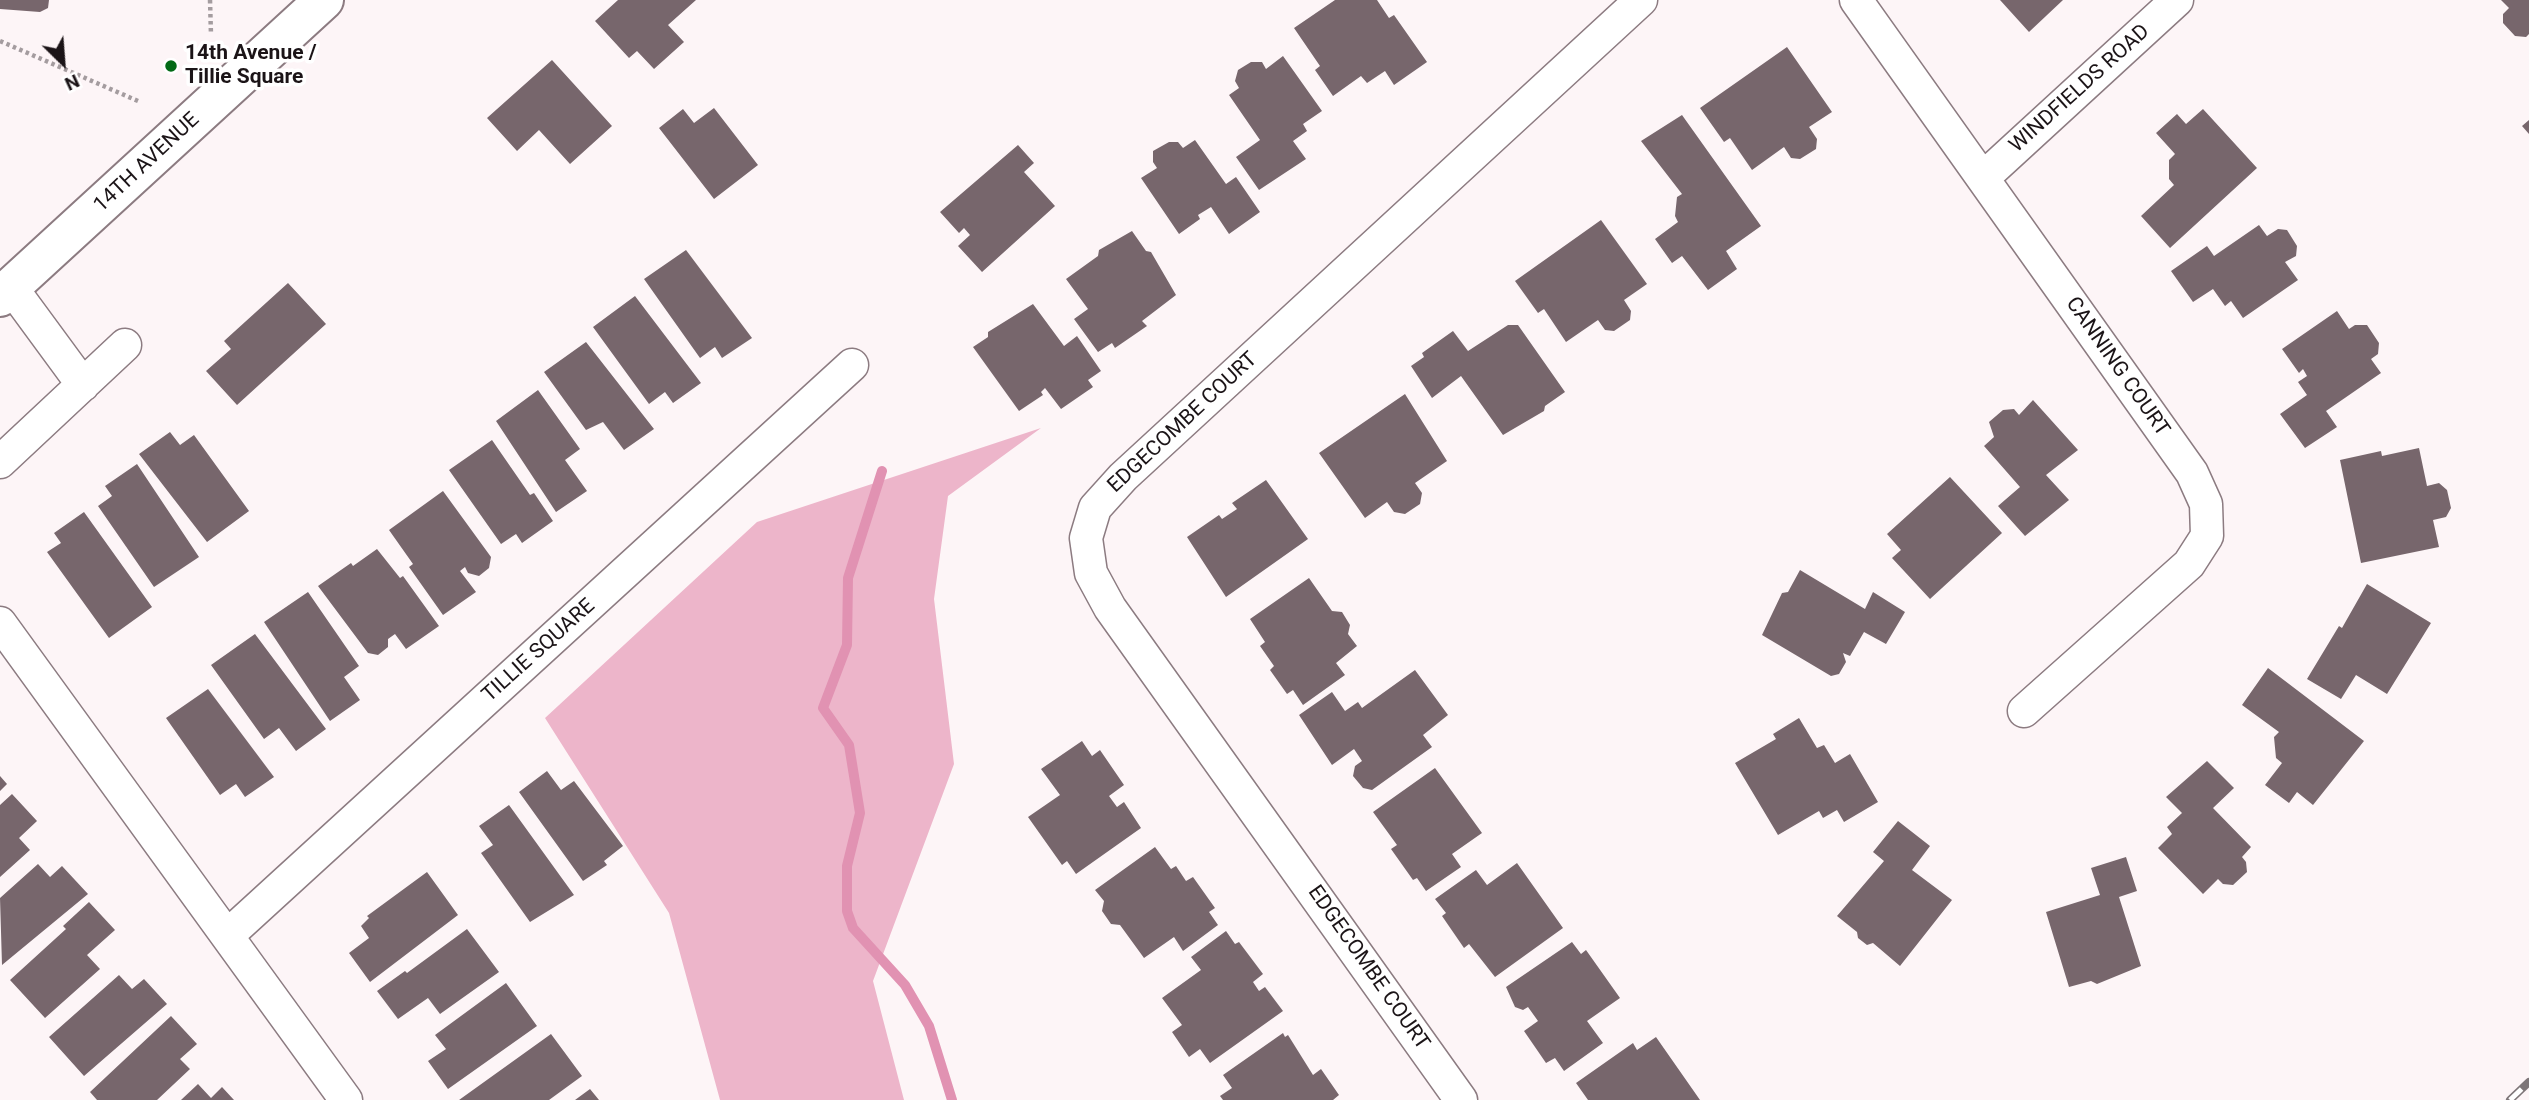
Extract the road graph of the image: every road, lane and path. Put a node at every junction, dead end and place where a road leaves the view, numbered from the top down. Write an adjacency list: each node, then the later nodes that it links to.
1 (210, 0): 6 (path)
2 (324, 0): 10 (main road, 14TH AVENUE)
3 (1641, 0): 19 (street, EDGECOMBE COURT)
4 (1856, 0): 9 (street, CANNING COURT)
5 (2177, 0): 9 (street, WINDFIELDS ROAD)
6 (211, 35)
7 (0, 41): 8 (path)
8 (138, 101)
9 (1983, 178): 16 (street, CANNING COURT)
10 (5, 292): 13 (street)
11 (125, 345): 13 (street)
12 (852, 365): 17 (street, TILLIE SQUARE)
13 (83, 385): 14 (street)
14 (0, 462)
15 (0, 623): 17 (street)
16 (2024, 711)
17 (227, 936): 18 (street)
18 (346, 1100)
19 (1461, 1100)

